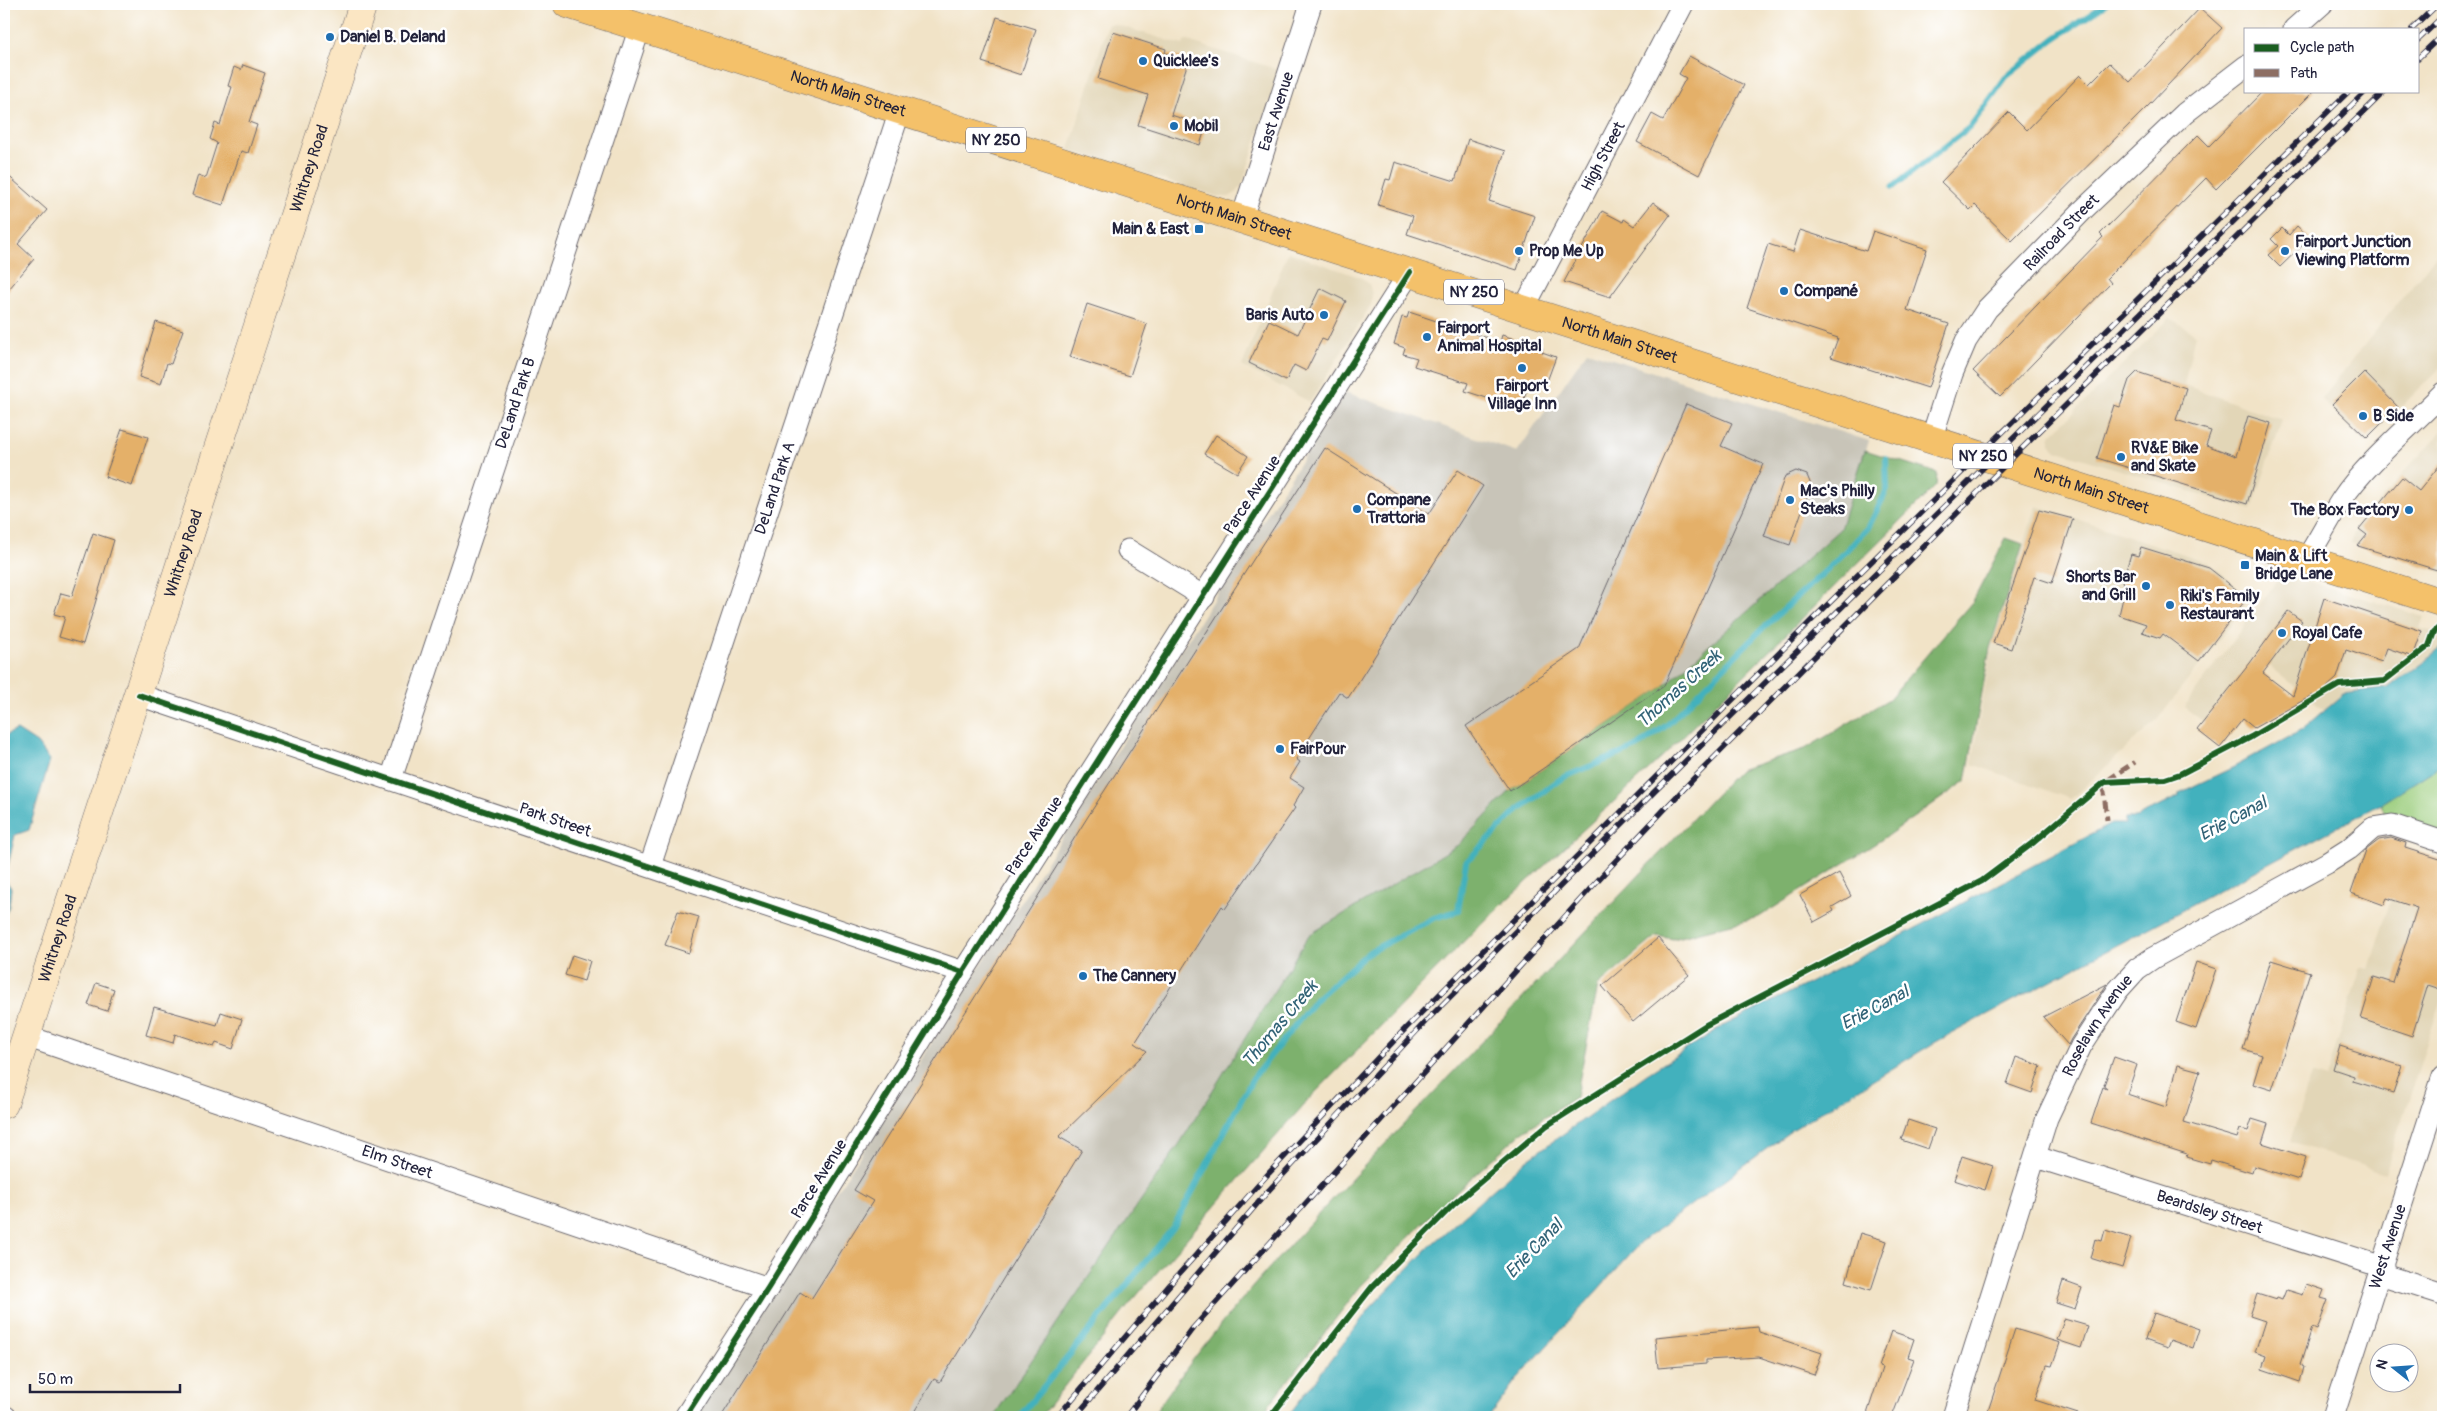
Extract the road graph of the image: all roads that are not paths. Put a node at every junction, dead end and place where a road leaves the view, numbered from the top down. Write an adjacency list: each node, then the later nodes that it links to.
1 (363, 4): 19 (main road, Whitney Road)
2 (567, 4): 6 (main road, North Main Street / NY 250)
3 (1311, 4): 10 (street, East Avenue)
4 (1682, 4): 12 (street, High Street)
5 (2322, 4): 7 (street)
6 (640, 27): 9 (main road, North Main Street / NY 250); 20 (street, DeLand Park B)
7 (2295, 28)
8 (2244, 68): 14 (street, Railroad Street)
9 (900, 110): 10 (main road, North Main Street / NY 250); 22 (street, DeLand Park A)
10 (1242, 218): 11 (main road, North Main Street / NY 250)
11 (1410, 272): 12 (main road, North Main Street / NY 250); 17 (street, Parce Avenue)
12 (1524, 308): 14 (main road, North Main Street / NY 250)
13 (2443, 393): 16 (street)
14 (1931, 440): 16 (main road, North Main Street / NY 250)
15 (1128, 550): 17 (street)
16 (2306, 559): 18 (main road, North Main Street / NY 250)
17 (1204, 597): 23 (street, Parce Avenue)
18 (2443, 603)
19 (139, 695): 20 (street, Park Street); 24 (main road, Whitney Road)
20 (391, 779): 22 (street, Park Street)
21 (2443, 842): 28 (street, Roselawn Avenue)
22 (650, 866): 23 (street, Park Street)
23 (963, 972): 30 (street, Parce Avenue)
24 (26, 1036): 26 (main road, Whitney Road); 30 (street, Elm Street)
25 (2443, 1076): 27 (street, West Avenue)
26 (4, 1104)
27 (2439, 1107): 29 (street, West Avenue)
28 (2036, 1157): 29 (street, Beardsley Street); 33 (street, Roselawn Avenue)
29 (2382, 1270): 31 (street, Beardsley Street); 34 (street, West Avenue)
30 (768, 1288): 32 (street, Parce Avenue)
31 (2443, 1294)
32 (685, 1417)
33 (1953, 1417)
34 (2333, 1417)

